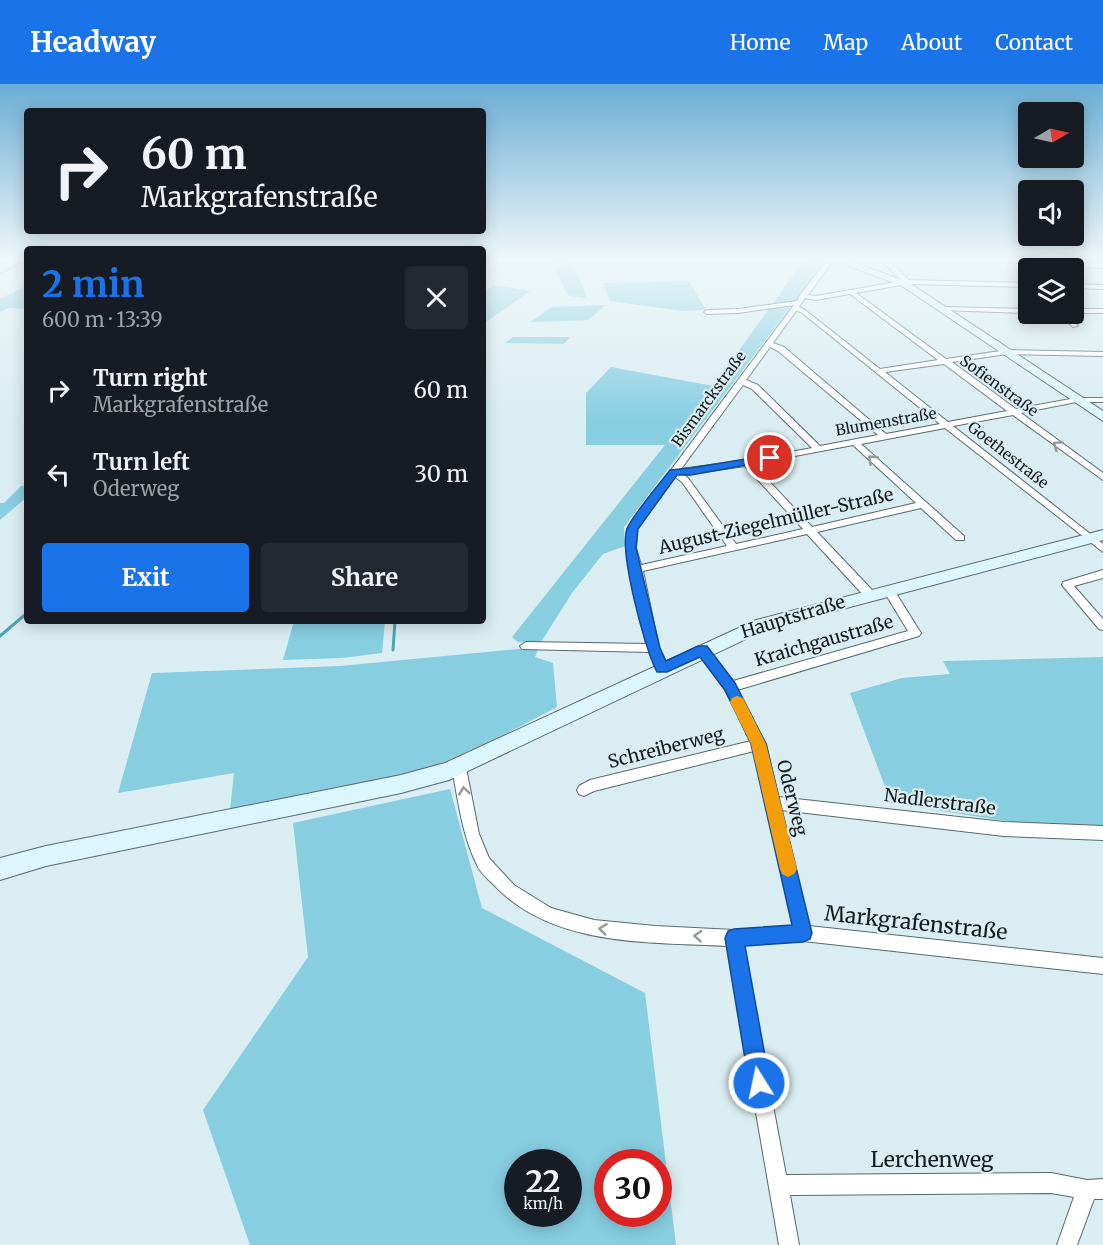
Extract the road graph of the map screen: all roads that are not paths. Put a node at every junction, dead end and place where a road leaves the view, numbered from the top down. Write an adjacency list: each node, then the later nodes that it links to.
1 (791, 312): 5 (street, Bismarckstraße)
2 (804, 312): 9 (street, Goethestraße)
3 (877, 312): 8 (street, Sofienstraße)
4 (948, 312): 7 (main road)
5 (768, 344): 10 (street, Bismarckstraße); 16 (street)
6 (1101, 351): 7 (street)
7 (1006, 352): 8 (street); 11 (main road)
8 (943, 362): 9 (street); 13 (street, Sofienstraße)
9 (879, 371): 15 (street, Goethestraße)
10 (741, 381): 18 (street); 20 (street, Bismarckstraße)
11 (1076, 400): 12 (street, Blumenstraße); 13 (street, Blumenstraße); 14 (main road)
12 (1103, 400)
13 (1011, 412): 15 (street, Blumenstraße); 21 (street, Sofienstraße, one-way to 13)
14 (1103, 417)
15 (947, 424): 16 (street, Blumenstraße); 25 (street, Goethestraße)
16 (884, 436): 17 (street, Blumenstraße)
17 (854, 442): 18 (street, Blumenstraße); 22 (street, one-way to 17)
18 (817, 448): 19 (street, Blumenstraße)
19 (747, 463): 20 (street, Blumenstraße); 23 (street)
20 (674, 472): 26 (street); 27 (street, Bismarckstraße)
21 (1103, 477)
22 (922, 505): 23 (street, August-Ziegelmüller-Straße); 24 (street)
23 (810, 531): 26 (street, August-Ziegelmüller-Straße); 30 (street)
24 (960, 538)
25 (1099, 541): 29 (main road, Hauptstraße)
26 (733, 547): 27 (street, August-Ziegelmüller-Straße)
27 (637, 569): 33 (street, Bismarckstraße)
28 (1103, 574): 31 (street)
29 (888, 590): 30 (main road, Hauptstraße); 36 (street, Kraichgaustraße)
30 (870, 595): 34 (main road, Hauptstraße)
31 (1103, 626)
32 (526, 646): 33 (street)
33 (653, 648): 35 (street, Bismarckstraße)
34 (702, 650): 35 (main road, Hauptstraße); 36 (street, Oderweg)
35 (662, 669): 38 (main road, Hauptstraße)
36 (730, 687): 37 (street, Oderweg)
37 (759, 744): 39 (street, Schreiberweg); 40 (street, Oderweg)
38 (459, 768): 42 (main road, Hauptstraße); 44 (street, Markgrafenstraße, one-way to 38)
39 (584, 790)
40 (773, 803): 41 (street, Nadlerstraße); 43 (street, Oderweg)
41 (1103, 832)
42 (0, 869)
43 (803, 933): 44 (street, Markgrafenstraße); 45 (street, Markgrafenstraße)
44 (734, 938): 46 (street)
45 (1103, 966)
46 (777, 1185): 47 (street, Lerchenweg); 48 (street)
47 (1095, 1189): 49 (street)
48 (789, 1245)
49 (1067, 1245)

